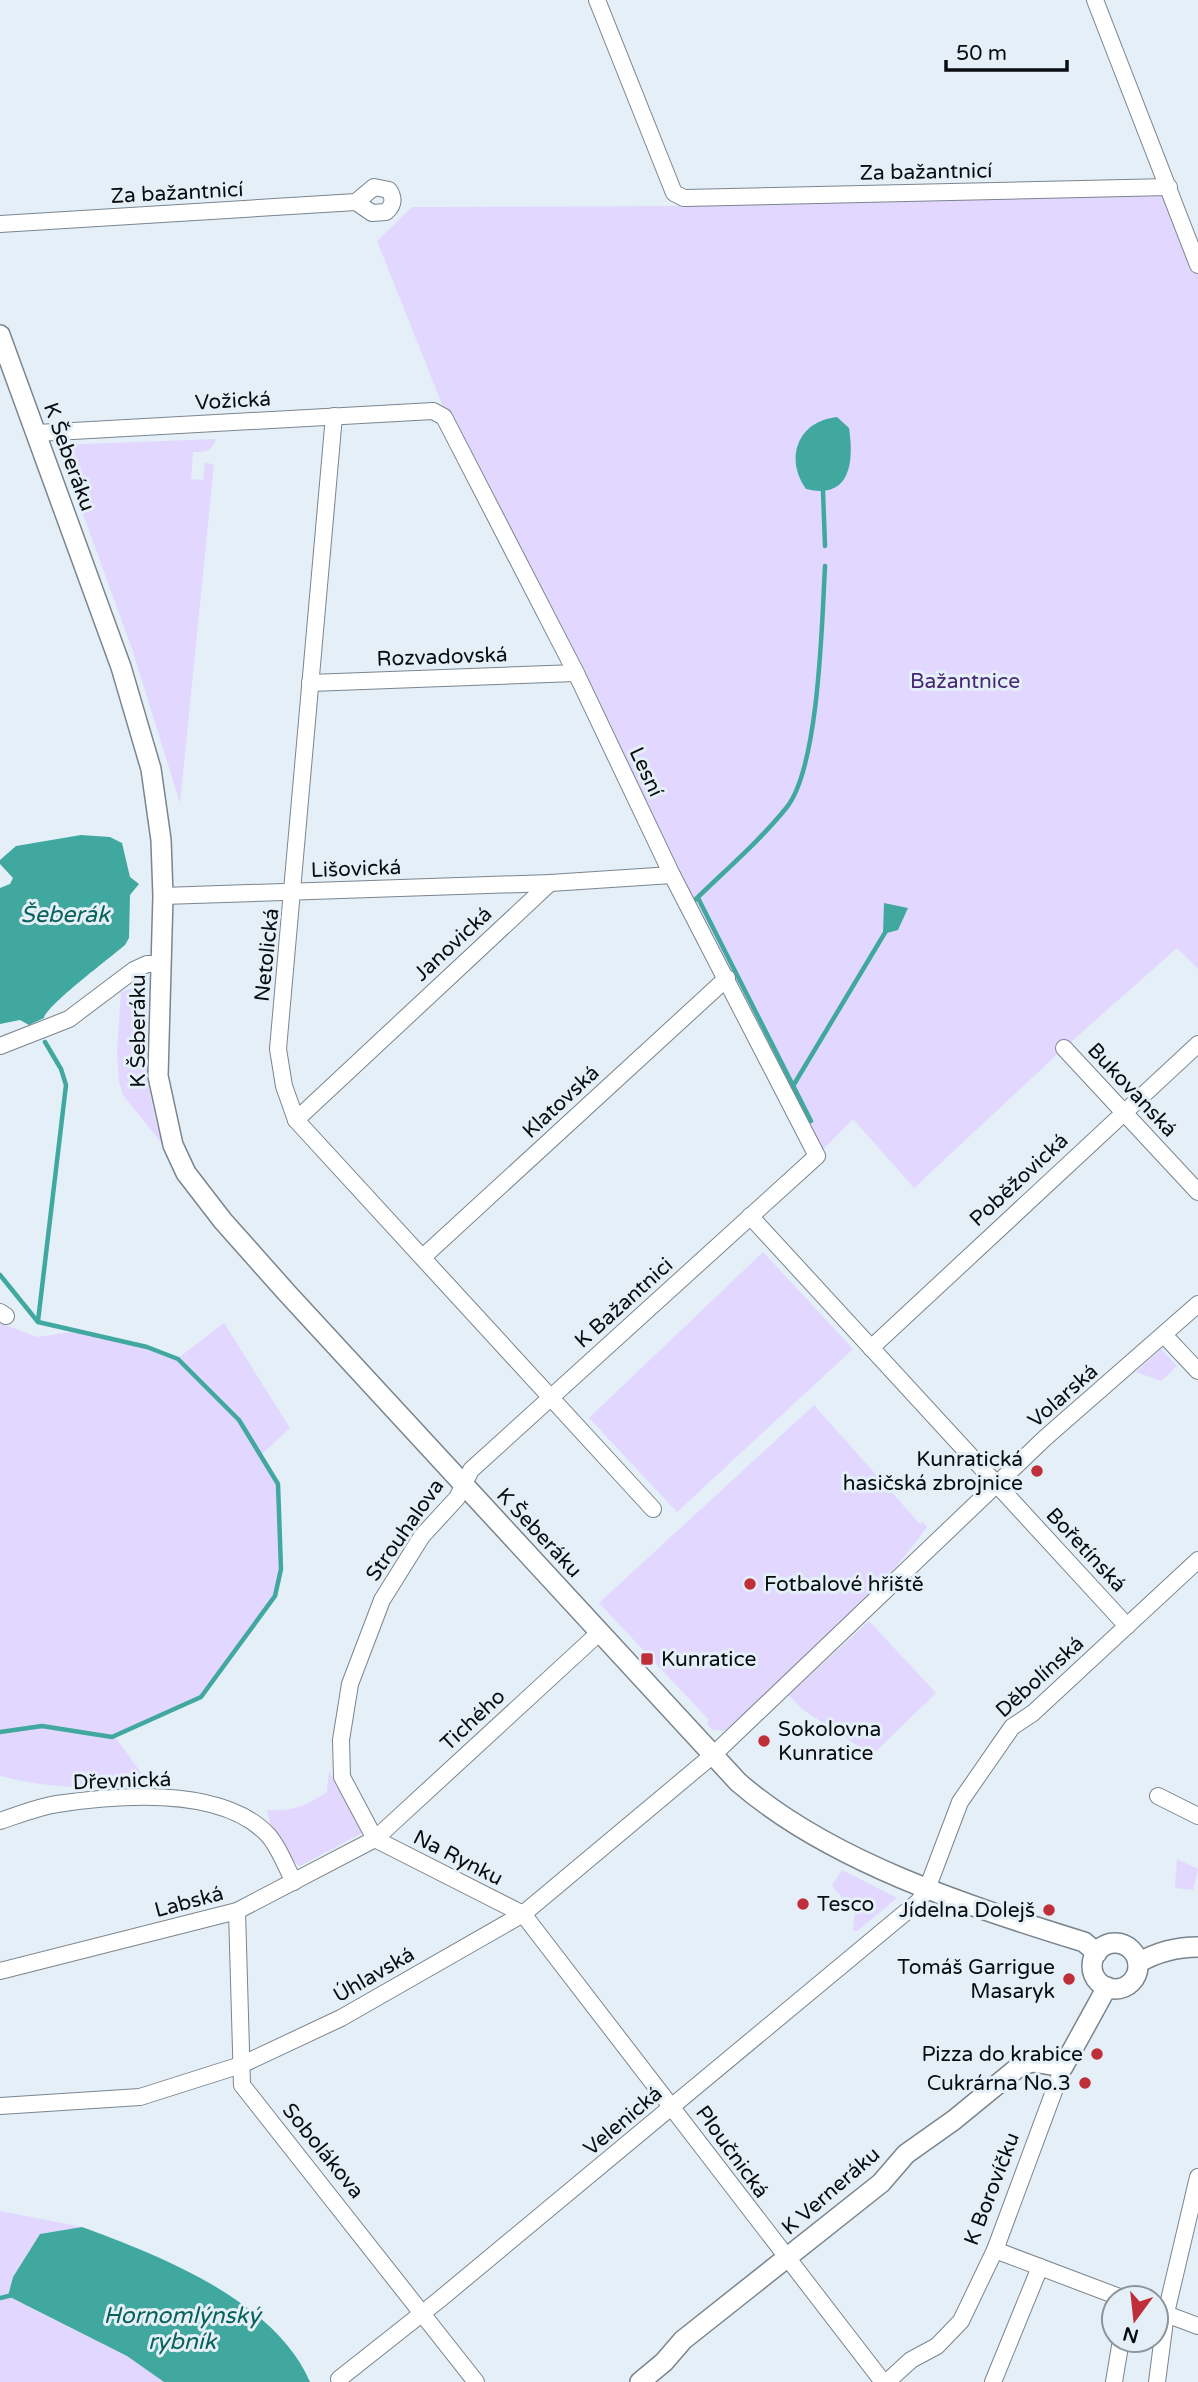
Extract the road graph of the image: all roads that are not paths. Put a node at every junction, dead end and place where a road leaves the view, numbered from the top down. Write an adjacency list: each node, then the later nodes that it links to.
1 (597, 0): 3 (street, Za bažantnicí)
2 (1095, 0): 3 (street)
3 (1169, 187): 6 (street)
4 (356, 202): 5 (street, Za bažantnicí)
5 (0, 223)
6 (1198, 265)
7 (0, 335): 10 (street, K Šeberáku)
8 (433, 411): 9 (street, Vožická); 11 (street, Lesní)
9 (334, 416): 10 (street, Vožická); 12 (street, Netolická)
10 (37, 433): 16 (street, K Šeberáku)
11 (576, 673): 12 (street, Rozvadovská); 13 (street, Lesní)
12 (310, 683): 15 (street, Netolická)
13 (672, 875): 14 (street); 18 (street, Lesní)
14 (550, 883): 15 (street, Lišovická); 23 (street, Janovická)
15 (295, 893): 16 (street, Lišovická); 23 (street, Netolická)
16 (163, 896): 17 (street, K Šeberáku)
17 (161, 964): 20 (street, K Šeberáku); 33 (street, K Šeberáku)
18 (727, 978): 24 (street, Lesní); 27 (street, Klatovská)
19 (1198, 1044): 22 (street, Poběžovická)
20 (0, 1046)
21 (1064, 1048): 22 (street, Bukovanská)
22 (1123, 1111): 25 (street, Bukovanská); 30 (street, Poběžovická)
23 (296, 1120): 27 (street, Netolická)
24 (817, 1156): 26 (street, K Bažantnici)
25 (1198, 1192)
26 (750, 1216): 30 (street, Bořetínská); 32 (street, K Bažantnici)
27 (423, 1258): 32 (street, Netolická)
28 (1198, 1304): 29 (street, Volarská)
29 (1164, 1335): 31 (street); 34 (street, Volarská)
30 (871, 1348): 34 (street, Bořetínská)
31 (1198, 1371)
32 (550, 1398): 33 (street, K Bažantnici); 35 (street, Netolická)
33 (463, 1483): 38 (street, K Šeberáku); 43 (street, Strouhalova)
34 (997, 1485): 37 (street, Bořetínská); 39 (street, Volarská)
35 (653, 1509)
36 (1198, 1560): 37 (street, Děbolínská)
37 (1127, 1626): 45 (street, Děbolínská)
38 (600, 1632): 39 (street, K Šeberáku); 43 (street, Tichého)
39 (713, 1755): 45 (street, K Šeberáku); 47 (street, Úhlavská)
40 (1158, 1796): 41 (street)
41 (1198, 1816)
42 (0, 1821): 44 (street, Dřevnická)
43 (375, 1839): 44 (street, Labská); 47 (street, Na Rynku)
44 (293, 1882): 46 (street, Labská)
45 (927, 1889): 49 (street, K Šeberáku); 56 (street, Velenická)
46 (237, 1911): 51 (street, Labská); 53 (street, Sobolákova)
47 (523, 1914): 53 (street, Úhlavská); 56 (street, Ploučnická)
48 (1198, 1947): 50 (street)
49 (1097, 1953): 50 (street); 52 (street)
50 (1138, 1963): 52 (street)
51 (0, 1971)
52 (1107, 1987): 54 (street, K Borovíčku)
53 (241, 2065): 55 (street, Úhlavská); 63 (street, Sobolákova)
54 (1063, 2067): 58 (street, K Borovíčku); 59 (street, K Verneráku)
55 (0, 2106)
56 (673, 2107): 59 (street, Ploučnická); 63 (street, Velenická)
57 (1198, 2177): 61 (street)
58 (995, 2250): 60 (street); 71 (street, K Borovíčku)
59 (786, 2259): 70 (street, K Verneráku); 71 (street, Ploučnická)
60 (1040, 2267): 62 (street); 72 (street)
61 (1169, 2284)
62 (1100, 2290)
63 (422, 2314): 68 (street, Velenická); 69 (street, Sobolákova)
64 (1170, 2315): 65 (street)
65 (1198, 2326)
66 (1119, 2354): 73 (street)
67 (1159, 2354): 74 (street)
68 (339, 2379)
69 (476, 2382)
70 (640, 2382)
71 (885, 2382)
72 (993, 2382)
73 (1114, 2382)
74 (1157, 2382)

